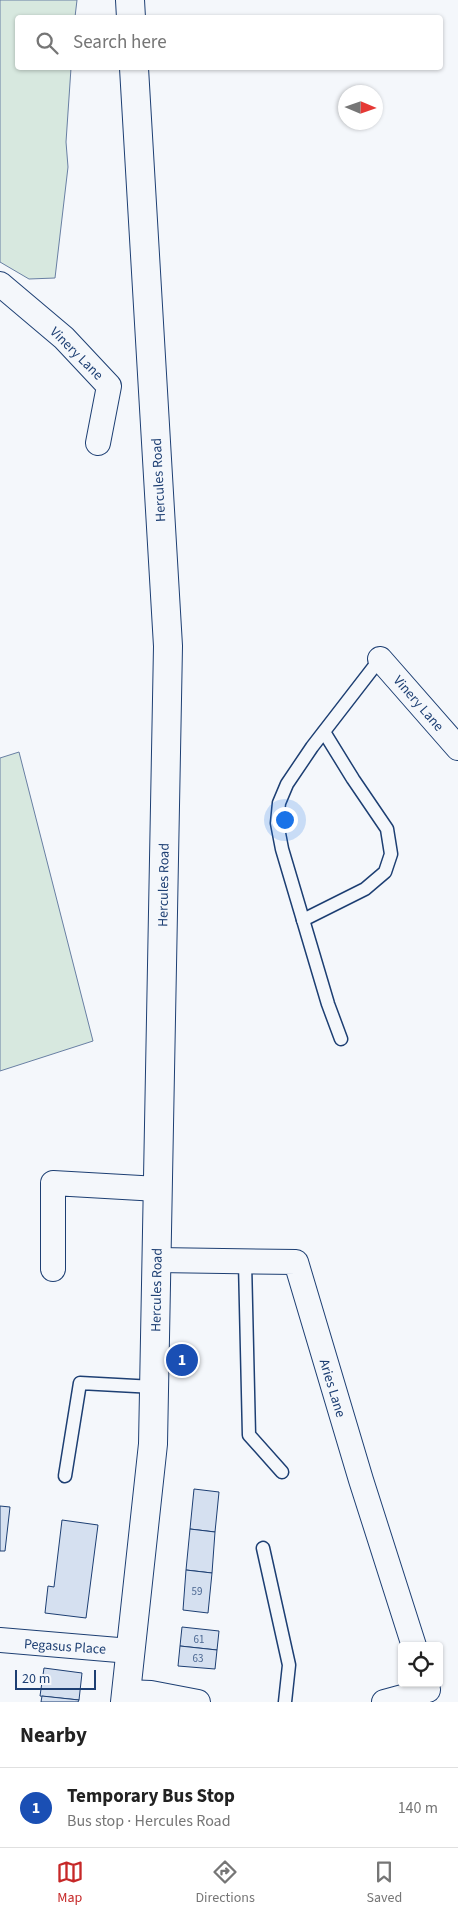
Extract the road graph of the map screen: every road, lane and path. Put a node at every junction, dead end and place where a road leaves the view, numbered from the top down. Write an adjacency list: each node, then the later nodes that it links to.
1 (130, 0): 2 (street)
2 (131, 15)
3 (134, 70): 11 (street, Hercules Road)
4 (0, 284): 5 (street, Vinery Lane)
5 (98, 443)
6 (380, 659): 7 (lane); 8 (street, Vinery Lane)
7 (324, 732): 9 (lane); 9 (lane)
8 (458, 748)
9 (303, 920): 10 (lane)
10 (341, 1038)
11 (158, 1189): 12 (street, Hercules Road); 14 (street)
12 (157, 1260): 13 (street, Aries Lane); 15 (street, Hercules Road)
13 (245, 1262): 16 (lane); 20 (street, Aries Lane)
14 (52, 1270)
15 (154, 1387): 17 (lane); 21 (street, Hercules Road)
16 (282, 1472)
17 (65, 1476)
18 (263, 1548): 25 (lane)
19 (0, 1640): 21 (street, Pegasus Place)
20 (413, 1642)
21 (130, 1651): 23 (street, Hercules Road)
22 (428, 1692): 26 (street)
23 (126, 1697): 24 (street)
24 (198, 1702)
25 (285, 1702)
26 (384, 1702)

